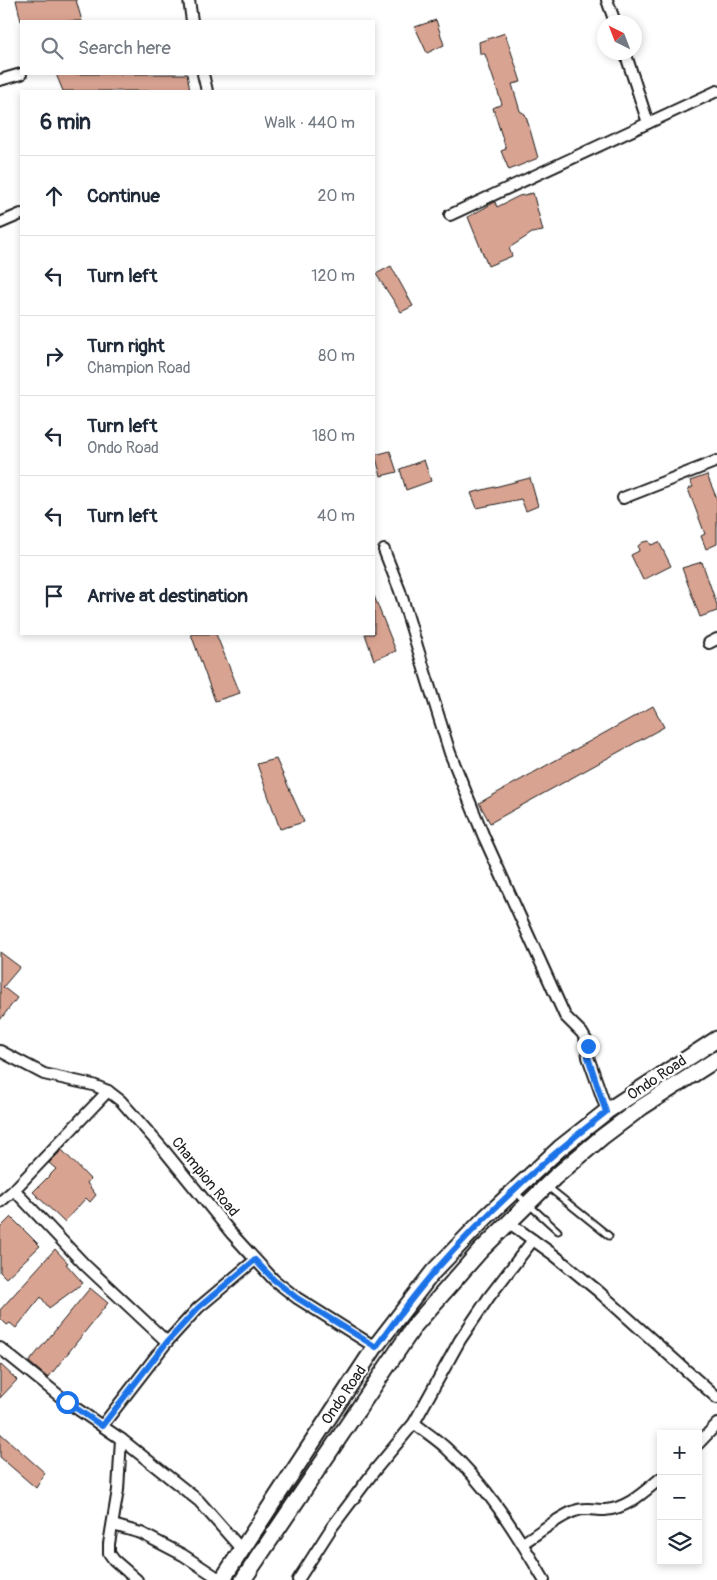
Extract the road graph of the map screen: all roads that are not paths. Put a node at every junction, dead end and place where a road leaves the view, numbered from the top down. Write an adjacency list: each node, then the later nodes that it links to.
1 (189, 0): 4 (street)
2 (607, 0): 3 (street)
3 (612, 15)
4 (192, 20)
5 (628, 60): 11 (street)
6 (20, 74): 8 (street)
7 (203, 75): 9 (street)
8 (0, 80)
9 (207, 90)
10 (717, 91): 11 (street)
11 (648, 123): 13 (street)
12 (20, 214): 14 (street)
13 (450, 215)
14 (0, 223)
15 (717, 462): 16 (street)
16 (623, 498)
17 (384, 550): 22 (street)
18 (717, 1039): 22 (main road, Ondo Road)
19 (0, 1051): 21 (street, Champion Road)
20 (717, 1059): 23 (main road, Ondo Road)
21 (108, 1091): 24 (street); 32 (street, Champion Road)
22 (606, 1112): 25 (main road, Ondo Road)
23 (546, 1185): 27 (main road, Ondo Road); 30 (lane)
24 (14, 1190): 26 (street); 33 (street)
25 (514, 1190): 27 (lane); 34 (main road, Ondo Road)
26 (0, 1202)
27 (528, 1203): 28 (main road, Ondo Road); 29 (lane)
28 (508, 1222): 31 (street); 48 (main road, Ondo Road)
29 (558, 1231)
30 (609, 1236)
31 (533, 1240): 36 (street); 37 (street)
32 (255, 1260): 33 (street); 34 (street, Champion Road)
33 (167, 1342): 39 (street)
34 (376, 1347): 45 (main road, Ondo Road)
35 (0, 1348): 39 (street)
36 (717, 1398)
37 (414, 1423): 44 (street); 49 (street)
38 (717, 1424): 41 (street)
39 (102, 1426): 40 (street)
40 (121, 1439): 43 (street); 45 (street)
41 (702, 1440)
42 (657, 1481): 44 (street)
43 (112, 1525): 46 (street); 47 (street)
44 (523, 1543): 50 (street)
45 (242, 1550): 47 (main road, Ondo Road)
46 (137, 1580)
47 (222, 1580)
48 (243, 1580)
49 (298, 1580)
50 (544, 1580)

